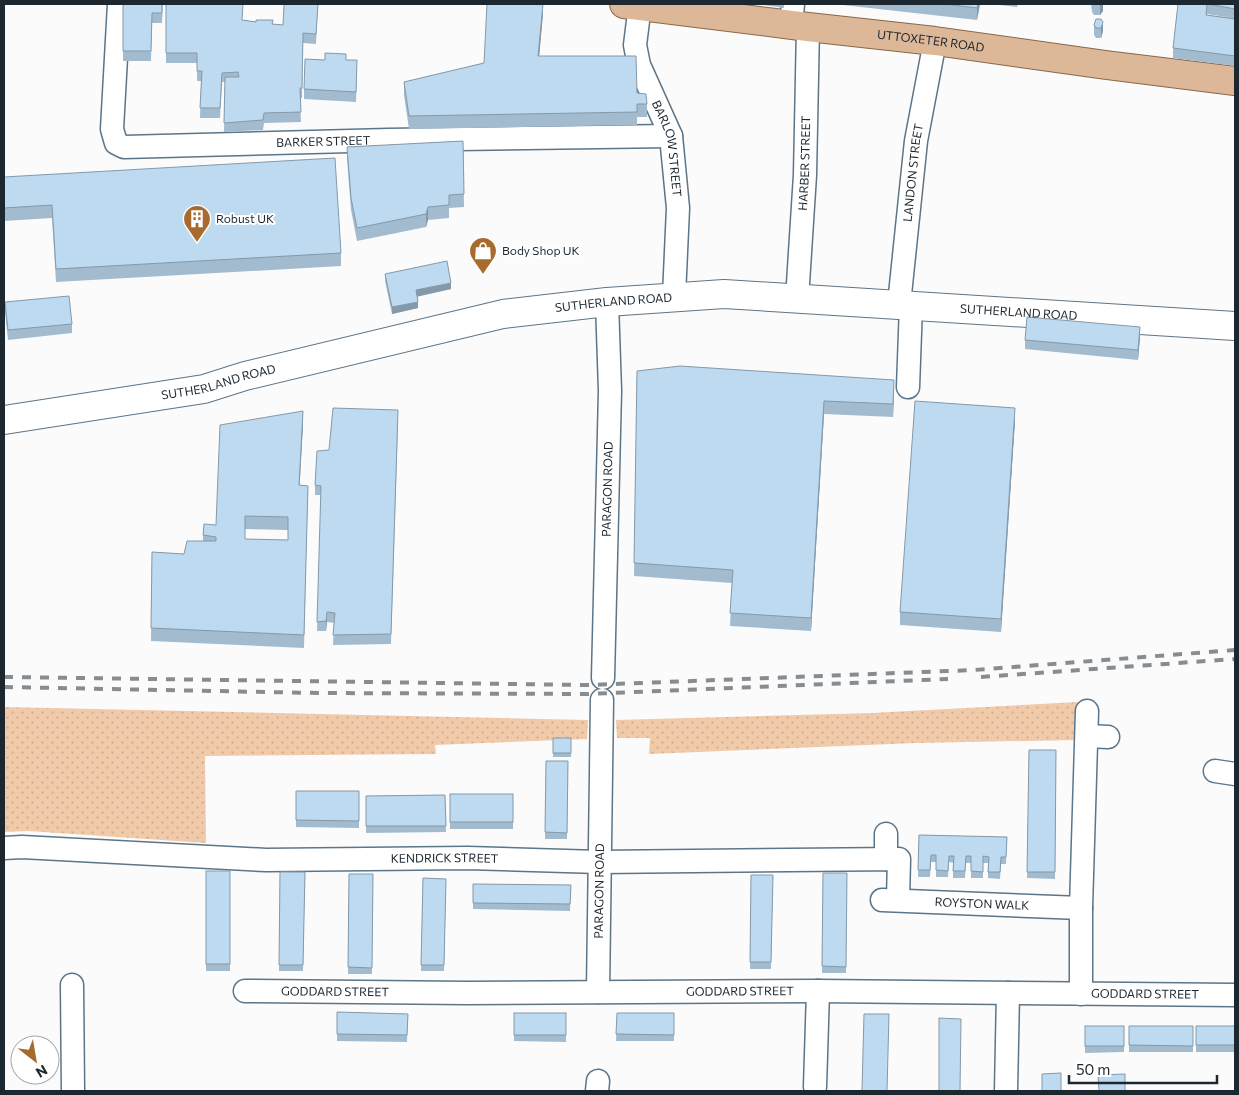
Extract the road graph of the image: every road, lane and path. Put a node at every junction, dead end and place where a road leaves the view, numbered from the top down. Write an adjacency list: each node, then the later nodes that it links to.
1 (119, 4): 6 (street, BARKER STREET)
2 (632, 5): 3 (main road, UTTOXETER ROAD); 6 (street, BARLOW STREET)
3 (798, 19): 4 (main road, UTTOXETER ROAD); 8 (street, HARBER STREET)
4 (935, 41): 5 (main road, UTTOXETER ROAD); 10 (street, LANDON STREET)
5 (1235, 81)
6 (671, 136): 7 (street, BARLOW STREET)
7 (674, 296): 8 (street, SUTHERLAND ROAD); 9 (street, SUTHERLAND ROAD)
8 (797, 299): 10 (street, SUTHERLAND ROAD)
9 (607, 302): 13 (street, SUTHERLAND ROAD); 14 (street, PARAGON ROAD)
10 (905, 304): 11 (street, SUTHERLAND ROAD); 12 (street, LANDON STREET)
11 (1235, 326)
12 (908, 387)
13 (4, 420)
14 (603, 678)
15 (602, 700): 20 (street, PARAGON ROAD)
16 (1087, 711): 21 (street)
17 (886, 834): 19 (street)
18 (4, 848): 20 (street, KENDRICK STREET)
19 (886, 859): 20 (street, KENDRICK STREET); 21 (street, ROYSTON WALK)
20 (598, 862): 24 (street, PARAGON ROAD)
21 (1081, 908): 27 (street)
22 (72, 985): 30 (street)
23 (245, 992): 24 (street, GODDARD STREET)
24 (598, 992): 25 (street, GODDARD STREET)
25 (818, 992): 26 (street, GODDARD STREET); 29 (street)
26 (1008, 993): 27 (street, GODDARD STREET); 31 (street)
27 (1081, 994): 28 (street, GODDARD STREET)
28 (1235, 995)
29 (815, 1087)
30 (73, 1091)
31 (1006, 1091)

